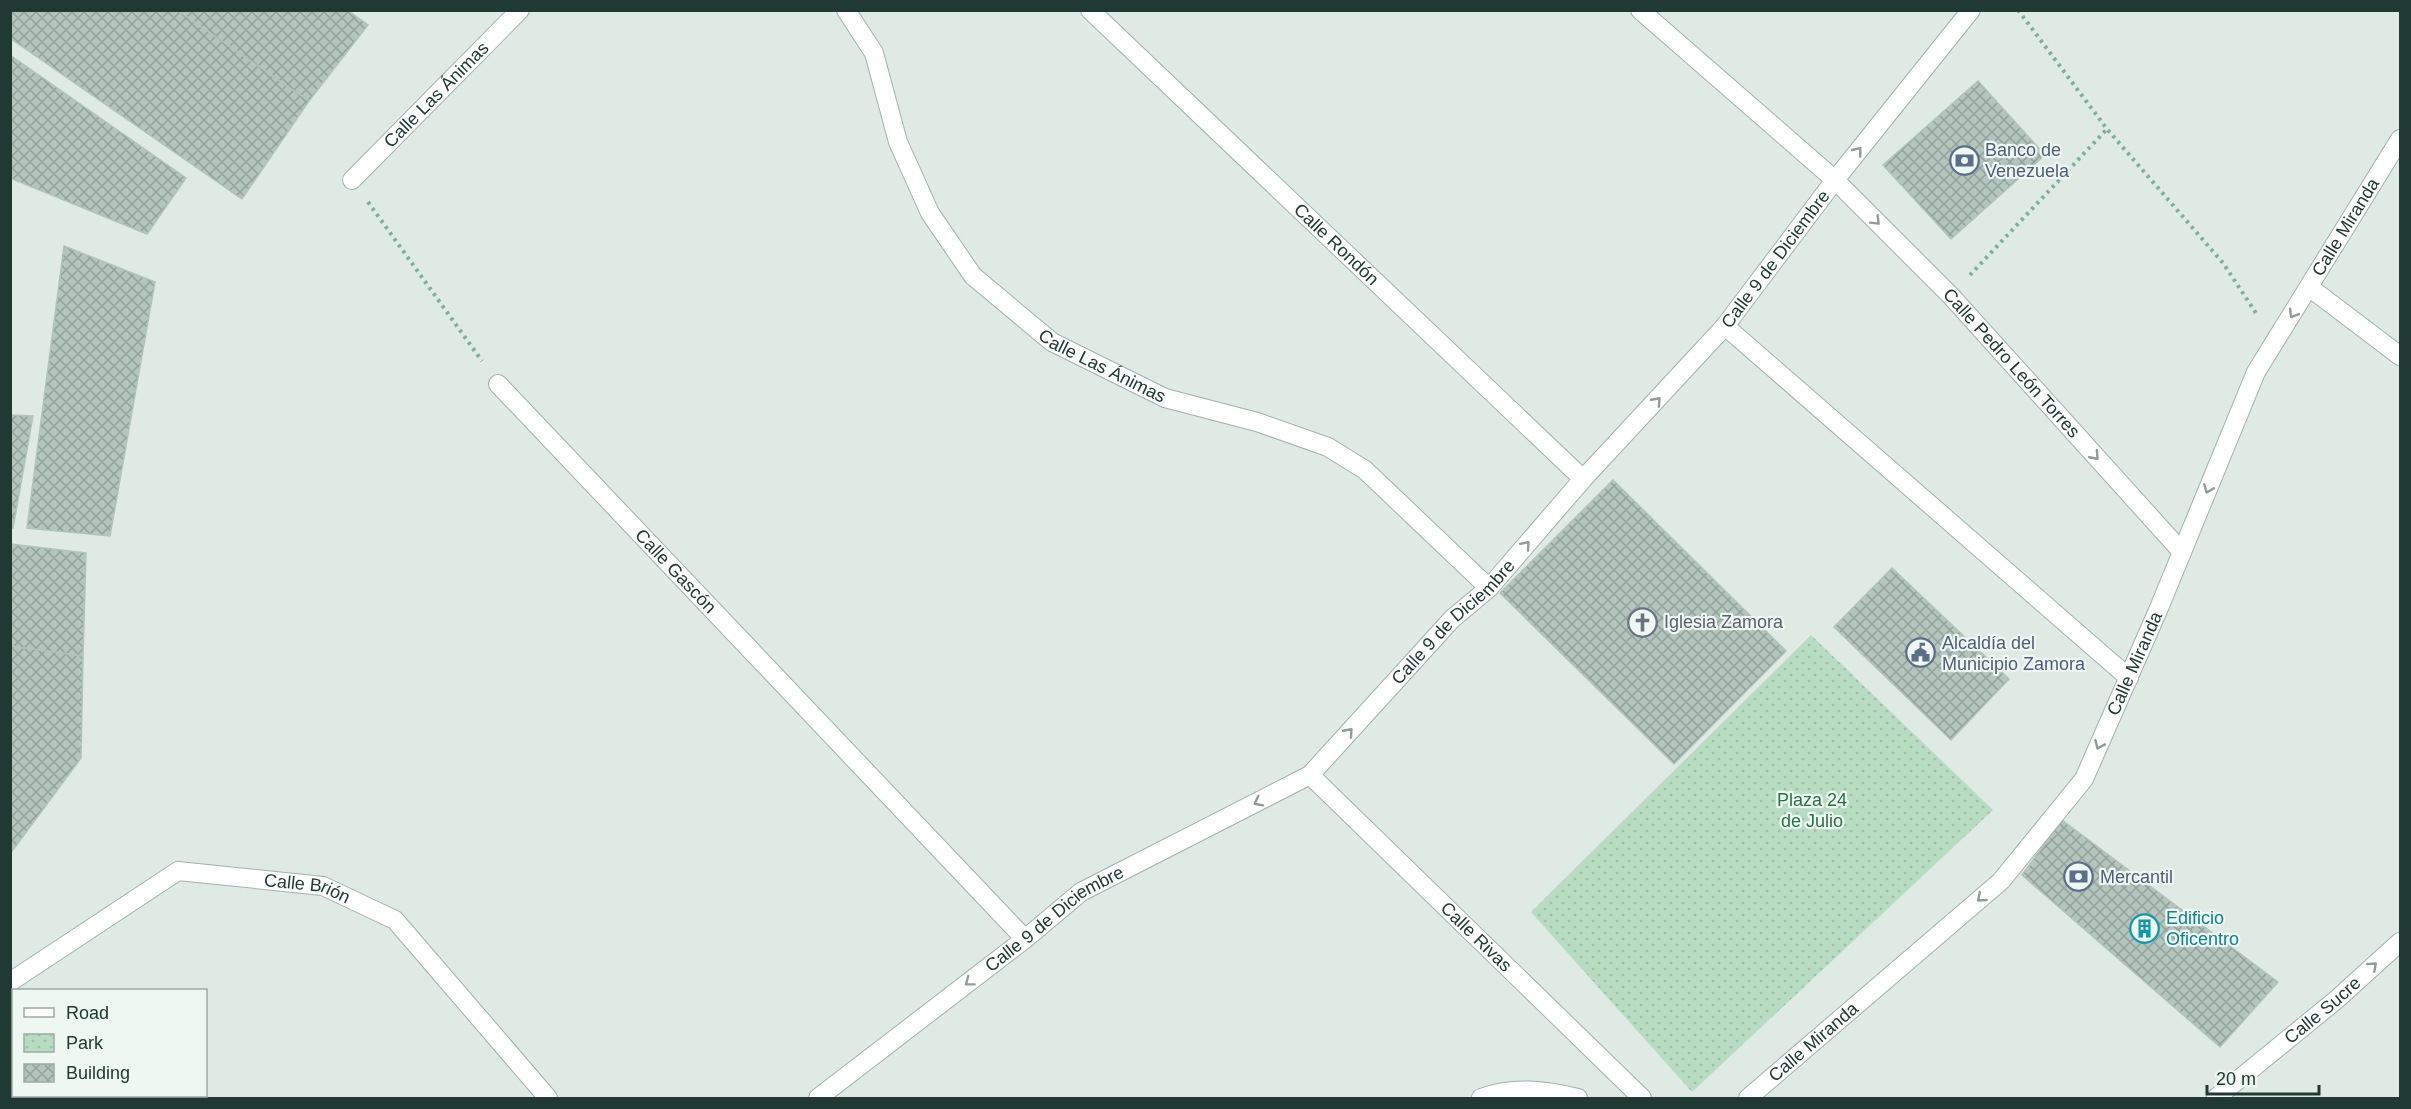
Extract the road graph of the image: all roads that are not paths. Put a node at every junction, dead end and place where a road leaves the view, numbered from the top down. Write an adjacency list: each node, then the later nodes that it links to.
1 (520, 10): 7 (street, Calle Las Ánimas)
2 (846, 10): 15 (street, Calle Las Ánimas)
3 (1090, 10): 13 (street, Calle Rondón)
4 (1640, 10): 8 (street, Calle Pedro León Torres)
5 (1971, 10): 8 (street, Calle 9 de Diciembre, one-way to 5)
6 (2400, 139): 9 (street, Calle Miranda)
7 (352, 180)
8 (1835, 180): 10 (street, Calle 9 de Diciembre); 14 (street, Calle Pedro León Torres, one-way to 14)
9 (2309, 287): 11 (street); 14 (street, Calle Miranda, one-way to 14)
10 (1725, 326): 13 (street, Calle 9 de Diciembre, one-way to 10); 16 (street)
11 (2400, 356)
12 (498, 384): 18 (street, Calle Gascón)
13 (1583, 479): 15 (street, Calle 9 de Diciembre, one-way to 13)
14 (2182, 552): 16 (street, Calle Miranda)
15 (1489, 588): 17 (street, Calle 9 de Diciembre, one-way to 15)
16 (2128, 678): 26 (street, Calle Miranda, one-way to 26)
17 (1310, 776): 18 (street, Calle 9 de Diciembre, one-way to 18); 25 (street, Calle Rivas)
18 (1025, 939): 22 (street, Calle 9 de Diciembre, one-way to 22)
19 (2400, 942): 27 (street, Calle Sucre, one-way to 19)
20 (10, 982): 21 (street, Calle Brión)
21 (548, 1098)
22 (818, 1098)
23 (1481, 1098): 24 (street)
24 (1578, 1098)
25 (1642, 1098)
26 (1748, 1098)
27 (2216, 1098)

